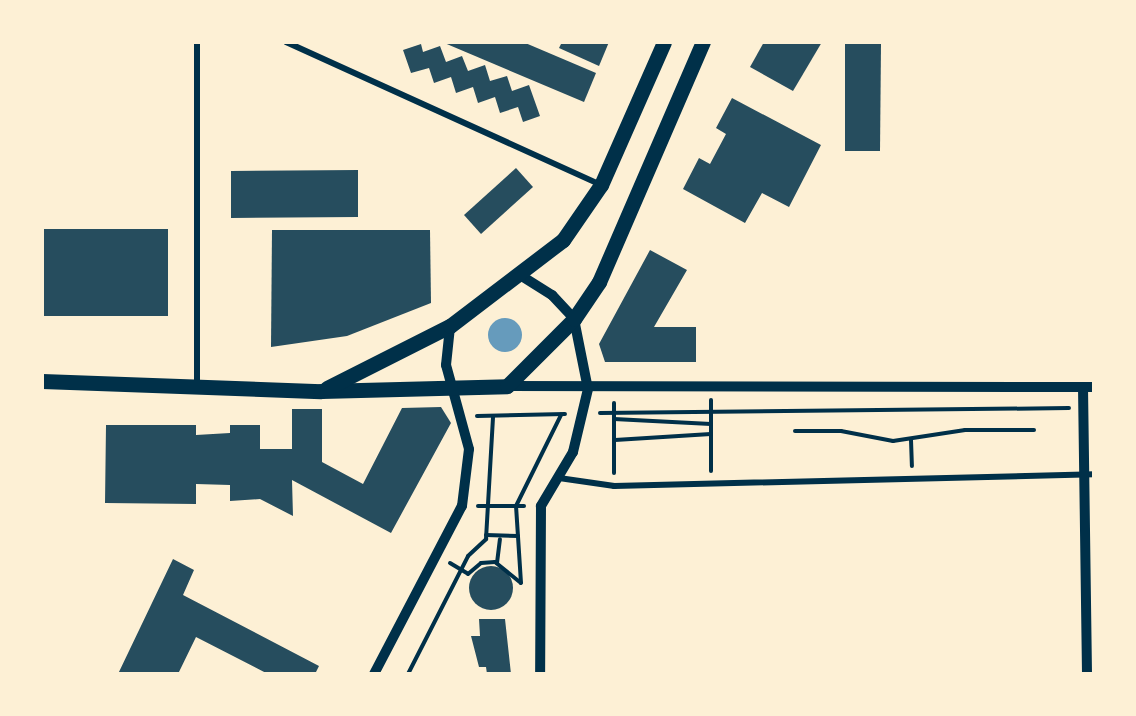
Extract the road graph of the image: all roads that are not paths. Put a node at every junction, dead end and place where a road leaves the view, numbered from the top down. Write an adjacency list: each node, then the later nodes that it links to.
1 (196, 42): 10 (street)
2 (286, 42): 5 (street)
3 (664, 42): 5 (main road)
4 (704, 42): 7 (main road)
5 (602, 185): 6 (main road)
6 (520, 275): 7 (street); 8 (main road)
7 (574, 319): 11 (main road); 14 (street)
8 (450, 326): 12 (street); 15 (main road)
9 (42, 381): 10 (main road)
10 (197, 385): 15 (main road)
11 (507, 386): 12 (main road); 14 (street)
12 (454, 387): 15 (main road); 18 (street)
13 (1089, 387): 14 (street); 16 (street)
14 (588, 389): 17 (street)
15 (321, 391)
16 (1089, 474): 17 (street); 20 (street)
17 (558, 478): 19 (street)
18 (374, 674)
19 (540, 674)
20 (1088, 674)

